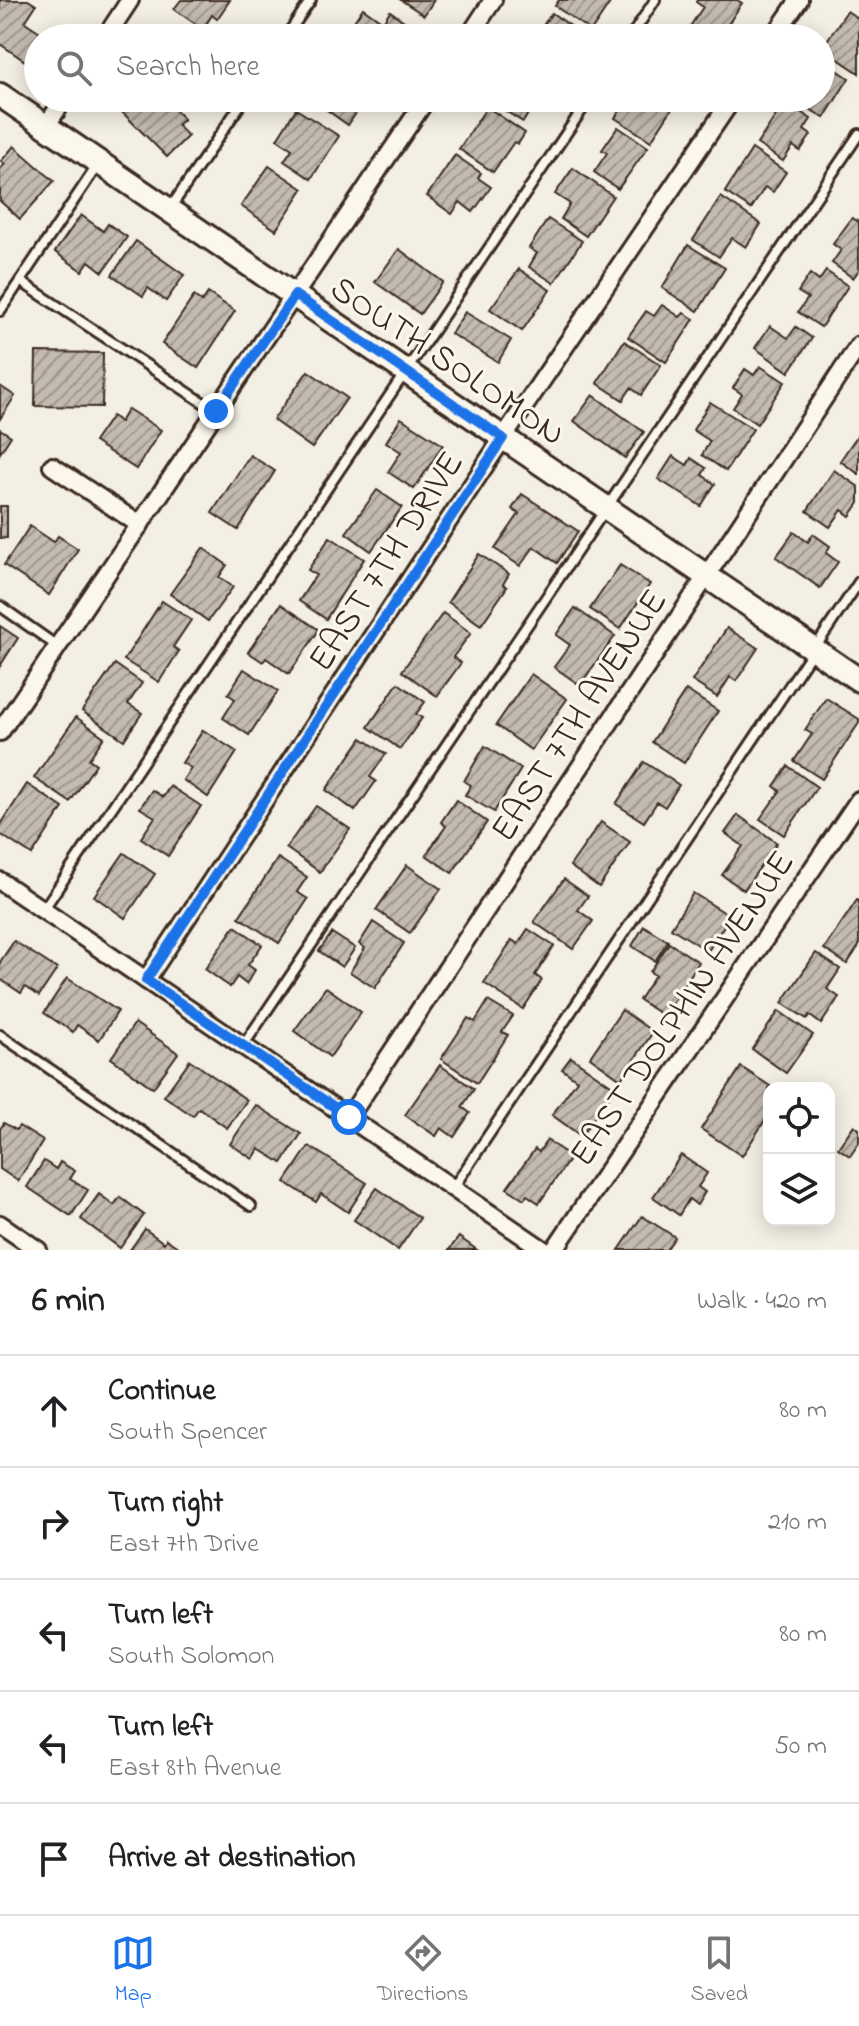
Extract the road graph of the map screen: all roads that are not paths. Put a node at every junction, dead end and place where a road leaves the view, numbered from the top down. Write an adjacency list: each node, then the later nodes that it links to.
1 (130, 0): 6 (street)
2 (311, 0): 7 (lane)
3 (493, 0): 8 (street)
4 (655, 0): 9 (lane)
5 (799, 0): 10 (street)
6 (114, 24)
7 (295, 24)
8 (477, 24)
9 (639, 24)
10 (783, 24)
11 (0, 95): 12 (street, SOUTH SOLOMON)
12 (24, 111)
13 (25, 112): 19 (street, SOUTH SOLOMON)
14 (56, 112): 19 (street)
15 (236, 112): 22 (lane)
16 (418, 112): 24 (street)
17 (581, 112): 27 (lane)
18 (724, 112): 29 (street, EAST 7TH DRIVE)
19 (46, 126): 21 (street, SOUTH SOLOMON)
20 (859, 134): 31 (lane)
21 (100, 163): 22 (street, SOUTH SOLOMON); 23 (lane)
22 (169, 210): 24 (street, SOUTH SOLOMON)
23 (20, 281): 25 (lane); 28 (lane)
24 (295, 295): 27 (street, SOUTH SOLOMON); 28 (street)
25 (0, 311)
26 (859, 345): 33 (street, EAST 7TH AVENUE)
27 (406, 372): 29 (street, SOUTH SOLOMON); 42 (lane)
28 (216, 411): 32 (street)
29 (503, 438): 31 (street, SOUTH SOLOMON); 43 (street, EAST 7TH DRIVE)
30 (52, 466): 32 (street)
31 (606, 508): 33 (street, SOUTH SOLOMON); 45 (lane)
32 (140, 525): 36 (street)
33 (707, 575): 37 (street, SOUTH SOLOMON); 46 (street, EAST 7TH AVENUE)
34 (859, 582): 37 (lane)
35 (0, 606): 36 (lane)
36 (57, 646): 39 (street)
37 (814, 648): 38 (street, SOUTH SOLOMON); 47 (lane)
38 (859, 680)
39 (0, 732)
40 (859, 800): 52 (street, EAST DOLPHIN AVENUE)
41 (0, 881): 42 (street)
42 (43, 910): 43 (street)
43 (146, 980): 45 (street)
44 (0, 1035): 48 (lane)
45 (243, 1046): 46 (street)
46 (349, 1117): 47 (street)
47 (453, 1188): 51 (street)
48 (251, 1206)
49 (0, 1224): 50 (street)
50 (38, 1250)
51 (544, 1250)
52 (554, 1250)

